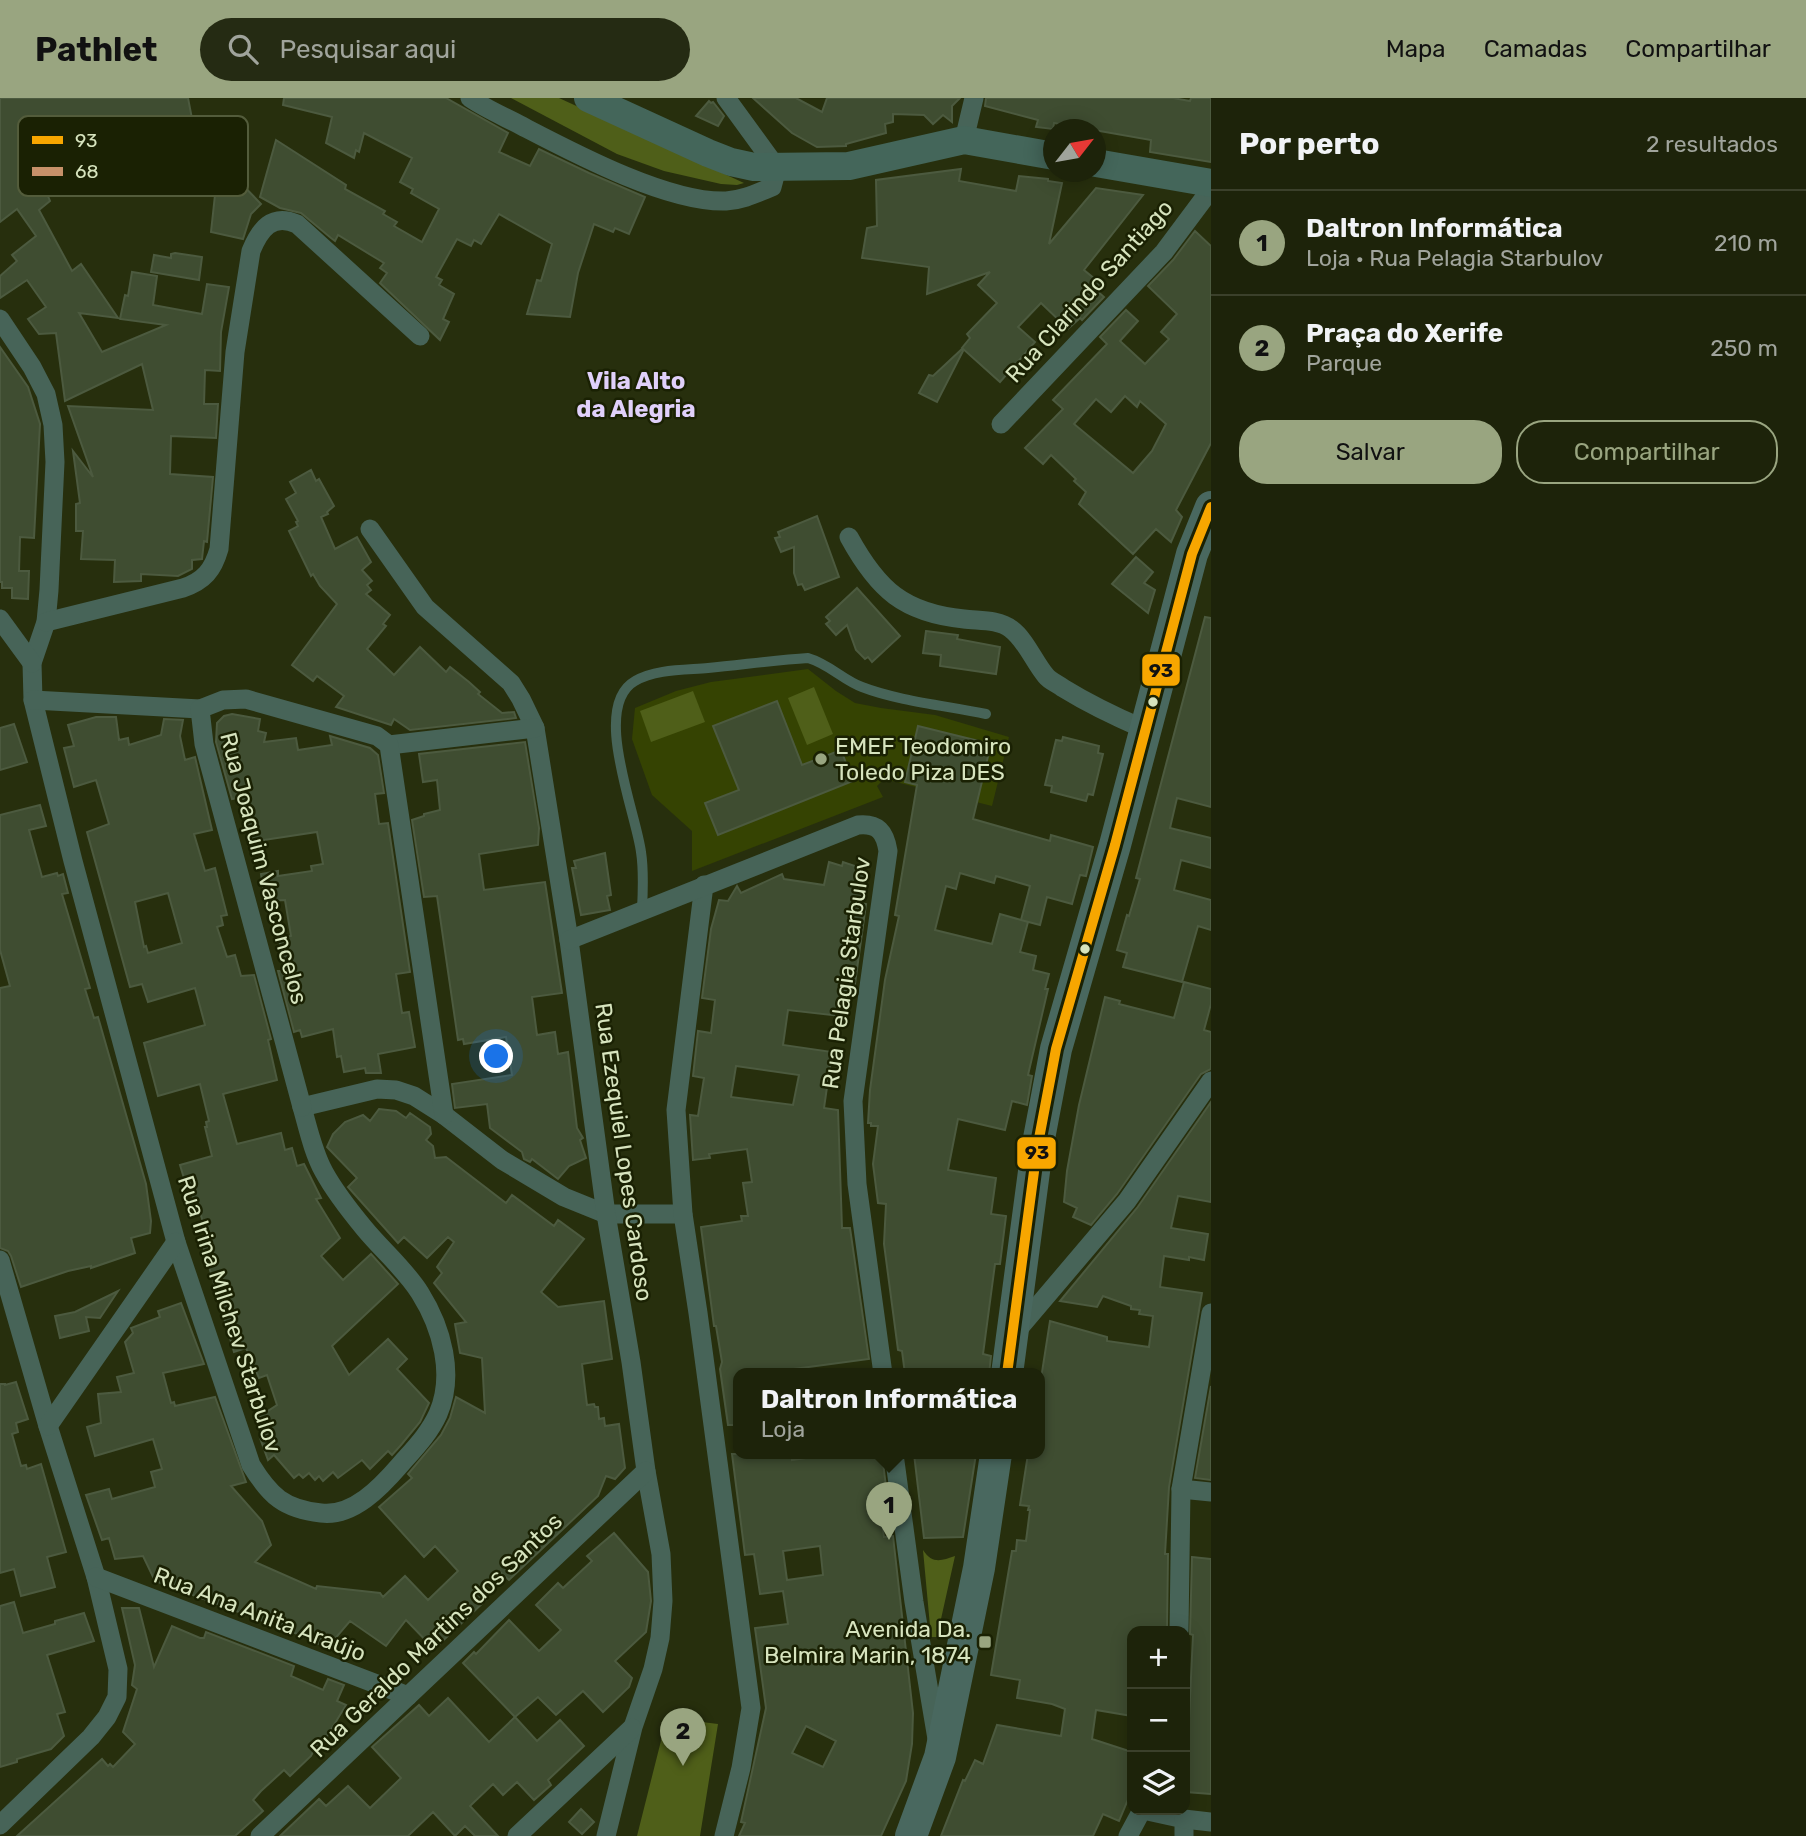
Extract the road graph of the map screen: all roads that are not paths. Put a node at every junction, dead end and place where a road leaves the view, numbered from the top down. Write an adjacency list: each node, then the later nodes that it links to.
1 (470, 98): 8 (street)
2 (588, 98): 8 (main road)
3 (726, 98): 8 (street)
4 (974, 98): 5 (street)
5 (964, 140): 6 (main road); 8 (main road)
6 (1043, 154)
7 (1106, 165): 9 (main road)
8 (776, 168)
9 (1211, 183)
10 (1211, 189): 13 (street, Rua Clarindo Santiago)
11 (0, 319): 18 (street, Rua Irina Milchev Starbulov)
12 (420, 336): 18 (street)
13 (1001, 424)
14 (1211, 507): 24 (main road)
15 (370, 529): 23 (street, Rua Ezequiel Lopes Cardoso)
16 (849, 537): 24 (street)
17 (0, 619): 19 (street)
18 (46, 622): 19 (street, Rua Irina Milchev Starbulov)
19 (32, 663): 20 (street, Rua Irina Milchev Starbulov)
20 (33, 700): 21 (street); 34 (street, Rua Irina Milchev Starbulov)
21 (200, 709): 25 (street, Rua Joaquim Vasconcelos); 30 (street, Rua Joaquim Vasconcelos)
22 (986, 714): 27 (lane)
23 (535, 728): 25 (street); 28 (street, Rua Ezequiel Lopes Cardoso)
24 (1144, 729): 37 (main road)
25 (389, 745): 31 (street)
26 (704, 886): 27 (street, Rua Pelagia Starbulov); 33 (street); 38 (street, Rua Pelagia Starbulov)
27 (642, 910): 28 (street, Rua Pelagia Starbulov)
28 (569, 940): 32 (street, Rua Ezequiel Lopes Cardoso)
29 (1211, 1081): 37 (street)
30 (302, 1107): 31 (street); 34 (street, Rua Irina Milchev Starbulov)
31 (444, 1115): 32 (street)
32 (606, 1214): 33 (street); 43 (street, Rua Ezequiel Lopes Cardoso)
33 (683, 1214): 59 (street)
34 (177, 1242): 40 (street)
35 (0, 1260): 40 (street)
36 (1211, 1313): 44 (street)
37 (1013, 1336): 39 (main road)
38 (882, 1368)
39 (1008, 1368)
40 (48, 1426): 46 (street)
41 (895, 1459): 50 (street)
42 (995, 1459): 50 (main road)
43 (646, 1471): 48 (street, Rua Geraldo Martins dos Santos); 49 (street, Rua Ezequiel Lopes Cardoso)
44 (1181, 1489): 45 (street); 47 (street)
45 (1211, 1492)
46 (96, 1577): 48 (street, Rua Ana Anita Araújo); 54 (street)
47 (1179, 1626)
48 (408, 1696): 56 (street, Rua Geraldo Martins dos Santos)
49 (633, 1727): 57 (street); 58 (street, Rua Ezequiel Lopes Cardoso)
50 (940, 1757): 60 (main road)
51 (1139, 1815): 61 (street)
52 (1154, 1815): 55 (street)
53 (1211, 1822): 55 (street)
54 (0, 1825)
55 (1184, 1827)
56 (260, 1836)
57 (517, 1836)
58 (606, 1836)
59 (724, 1836)
60 (911, 1836)
61 (1128, 1836)

